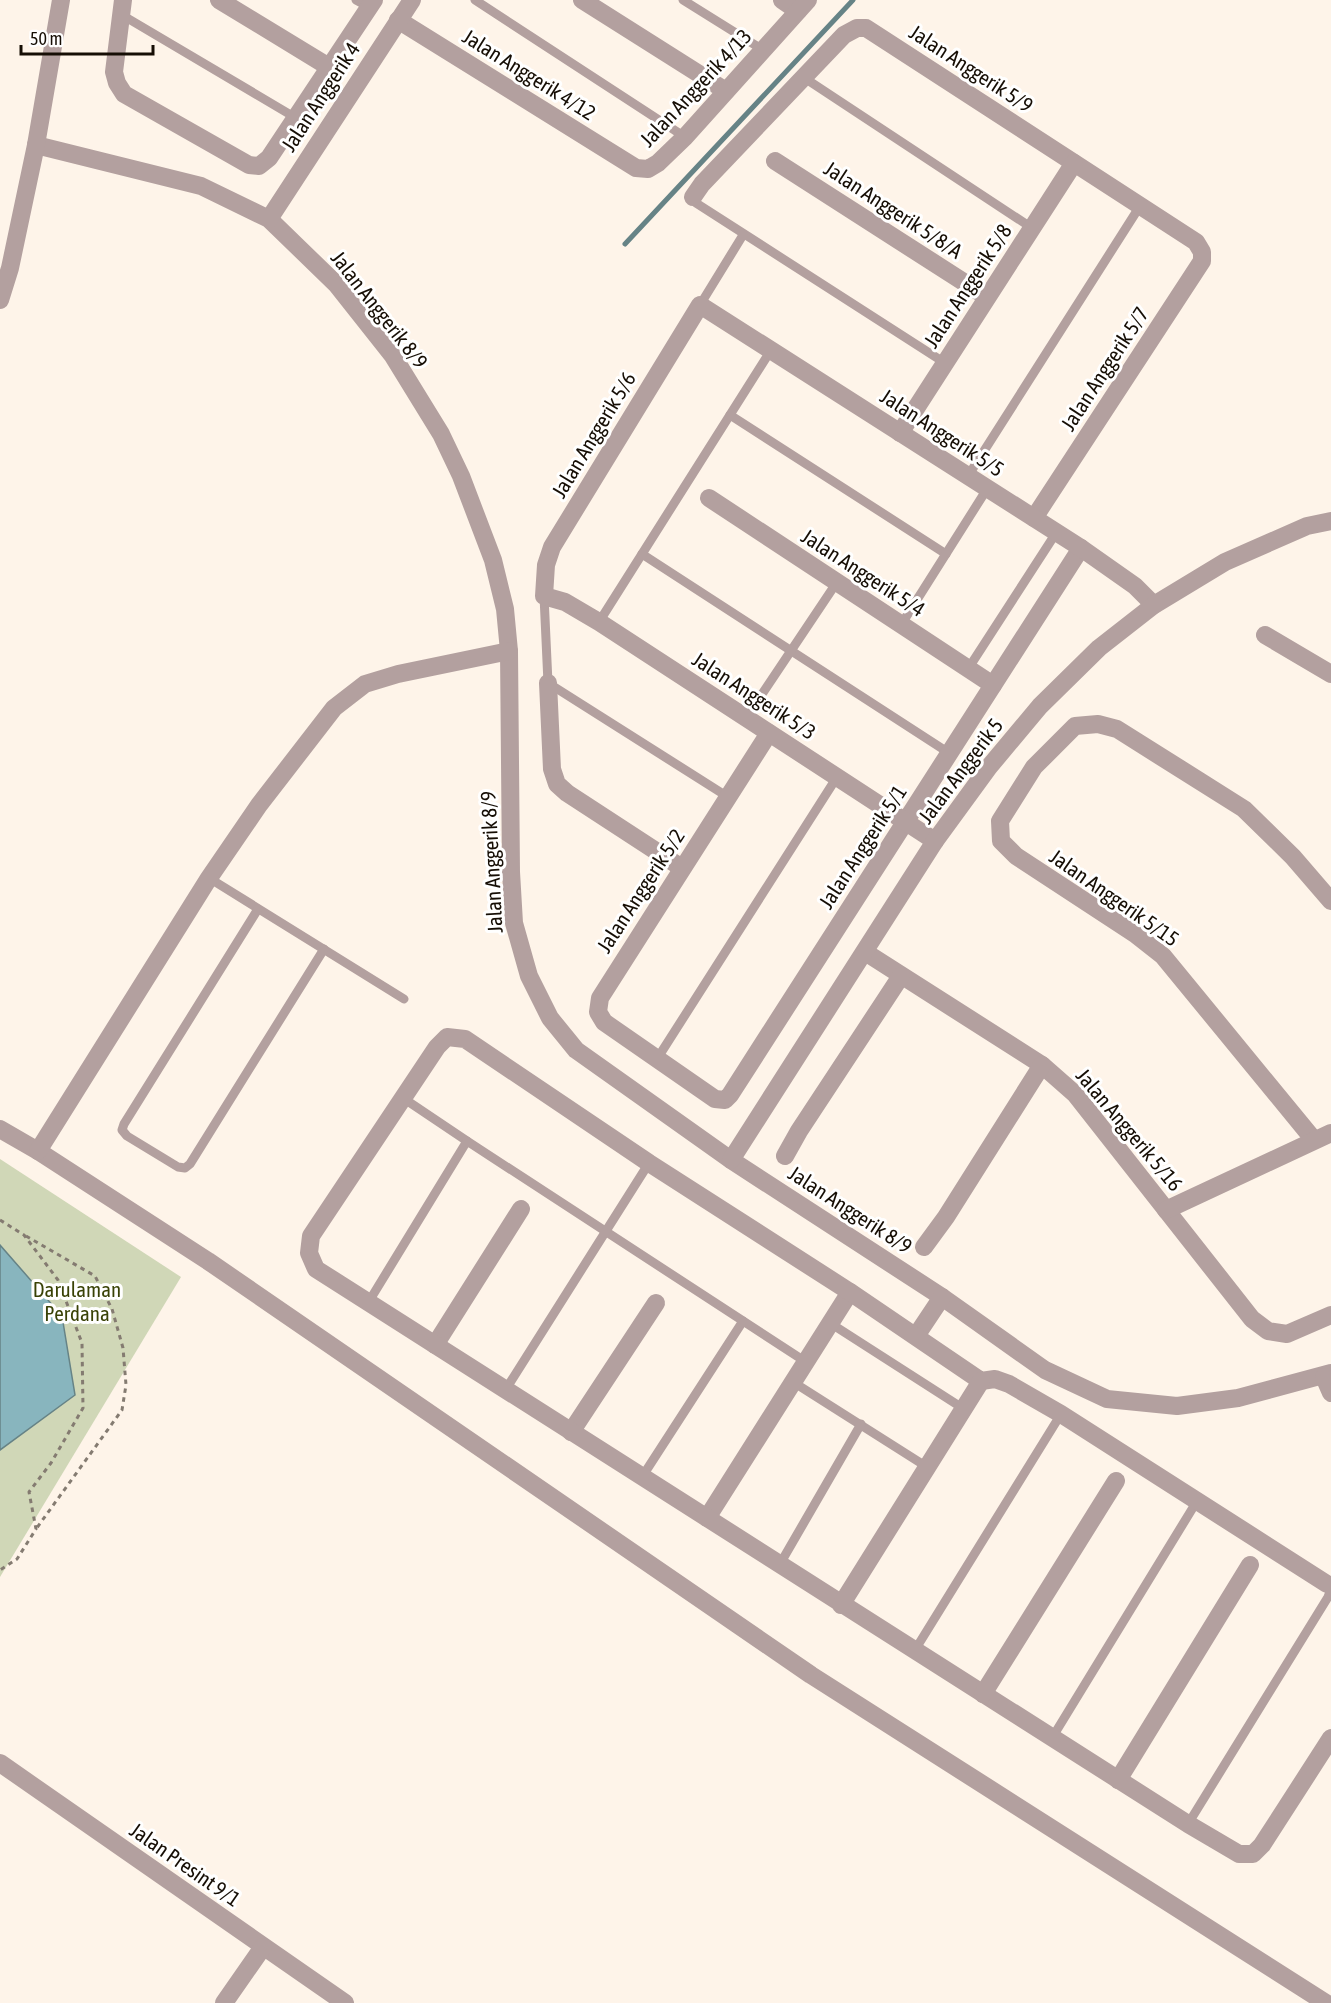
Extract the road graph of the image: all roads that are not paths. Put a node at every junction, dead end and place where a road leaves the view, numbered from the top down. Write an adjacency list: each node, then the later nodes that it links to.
1 (61, 0): 18 (street)
2 (219, 0): 13 (street)
3 (412, 0): 11 (street, Jalan Anggerik 4)
4 (475, 0): 17 (lane)
5 (582, 0): 15 (street)
6 (683, 0): 12 (lane)
7 (782, 0): 9 (street)
8 (366, 2): 13 (street)
9 (803, 5): 12 (street, Jalan Anggerik 4/13)
10 (122, 8): 16 (lane); 16 (street)
11 (398, 20): 21 (street, Jalan Anggerik 4/12); 24 (street, Jalan Anggerik 4)
12 (763, 50): 15 (street, Jalan Anggerik 4/13)
13 (329, 67): 16 (street)
14 (803, 77): 20 (street, Jalan Anggerik 5/9); 22 (street, Jalan Anggerik 5/9); 25 (lane)
15 (726, 91): 17 (street, Jalan Anggerik 4/13)
16 (296, 118)
17 (685, 137): 21 (street, Jalan Anggerik 4/13)
18 (36, 145): 24 (street, Jalan Anggerik 8/9); 29 (street)
19 (775, 161): 28 (street, Jalan Anggerik 5/8/A)
20 (1074, 163): 23 (street, Jalan Anggerik 5/9); 25 (street, Jalan Anggerik 5/8)
21 (636, 168)
22 (693, 196): 26 (lane)
23 (1140, 206): 27 (street, Jalan Anggerik 5/9); 35 (lane)
24 (269, 219): 50 (street, Jalan Anggerik 8/9)
25 (1032, 228): 28 (street, Jalan Anggerik 5/8)
26 (743, 235): 30 (lane); 32 (lane)
27 (1196, 242): 38 (street, Jalan Anggerik 5/7)
28 (987, 297): 32 (street, Jalan Anggerik 5/8)
29 (0, 300)
30 (700, 305): 31 (street, Jalan Anggerik 5/5); 45 (street, Jalan Anggerik 5/6)
31 (771, 350): 33 (lane); 34 (street, Jalan Anggerik 5/5)
32 (945, 363): 34 (street, Jalan Anggerik 5/8)
33 (730, 415): 42 (lane); 43 (lane)
34 (900, 433): 35 (street, Jalan Anggerik 5/5)
35 (968, 476): 36 (street, Jalan Anggerik 5/5)
36 (987, 489): 38 (street, Jalan Anggerik 5/5); 43 (lane)
37 (709, 498): 44 (street, Jalan Anggerik 5/4)
38 (1034, 518): 40 (street, Jalan Anggerik 5/5)
39 (1331, 521): 46 (street, Jalan Anggerik 5)
40 (1056, 533): 41 (street, Jalan Anggerik 5/5); 52 (lane)
41 (1080, 548): 46 (street, Jalan Anggerik 5/5); 55 (street, Jalan Anggerik 5/1)
42 (642, 554): 47 (lane); 51 (lane)
43 (946, 554): 48 (lane)
44 (837, 582): 48 (street, Jalan Anggerik 5/4); 51 (lane)
45 (544, 596): 47 (street, Jalan Anggerik 5/3); 54 (lane)
46 (1154, 605): 62 (street, Jalan Anggerik 5)
47 (599, 622): 56 (street, Jalan Anggerik 5/3)
48 (901, 625): 52 (street, Jalan Anggerik 5/4)
49 (1265, 635): 53 (street)
50 (509, 651): 64 (street); 79 (street, Jalan Anggerik 8/9)
51 (790, 652): 56 (lane); 58 (lane)
52 (968, 669): 55 (street, Jalan Anggerik 5/4)
53 (1331, 674)
54 (548, 683): 60 (lane); 63 (street)
55 (993, 685): 58 (street, Jalan Anggerik 5/1)
56 (746, 718): 57 (street, Jalan Anggerik 5/3)
57 (769, 733): 59 (street, Jalan Anggerik 5/3); 60 (street, Jalan Anggerik 5/2)
58 (949, 753): 61 (street, Jalan Anggerik 5/1)
59 (837, 777): 61 (street, Jalan Anggerik 5/3); 71 (lane)
60 (728, 797): 63 (street, Jalan Anggerik 5/2)
61 (906, 822): 62 (street, Jalan Anggerik 5/3); 71 (street, Jalan Anggerik 5/1)
62 (935, 841): 68 (street, Jalan Anggerik 5)
63 (682, 868): 71 (street, Jalan Anggerik 5/2)
64 (209, 878): 66 (lane); 77 (street)
65 (1331, 901): 75 (street, Jalan Anggerik 5/15)
66 (258, 909): 67 (lane); 67 (lane)
67 (324, 949): 70 (lane)
68 (865, 952): 69 (street, Jalan Anggerik 5/16); 79 (street, Jalan Anggerik 5)
69 (901, 976): 72 (street, Jalan Anggerik 5/16); 78 (street)
70 (404, 999)
71 (657, 1059)
72 (1042, 1065): 82 (street, Jalan Anggerik 5/16); 84 (street)
73 (403, 1098): 76 (lane); 80 (street); 88 (street)
74 (0, 1129): 77 (street)
75 (1322, 1137): 82 (street)
76 (467, 1141): 83 (lane); 88 (lane)
77 (38, 1151): 122 (street)
78 (785, 1156)
79 (731, 1160): 86 (street, Jalan Anggerik 8/9)
80 (649, 1163): 83 (lane); 85 (street)
81 (521, 1209): 93 (street)
82 (1166, 1210): 89 (street, Jalan Anggerik 5/16)
83 (607, 1232): 90 (lane); 98 (lane)
84 (924, 1247)
85 (850, 1292): 91 (street); 92 (street)
86 (942, 1297): 92 (street); 96 (street, Jalan Anggerik 8/9)
87 (656, 1303): 102 (street)
88 (368, 1304): 93 (street)
89 (1331, 1315)
90 (743, 1321): 94 (lane); 104 (lane)
91 (830, 1323): 94 (street); 99 (lane)
92 (916, 1336): 95 (street)
93 (435, 1345): 98 (street)
94 (806, 1362): 97 (street)
95 (981, 1380): 99 (street); 100 (street)
96 (1329, 1381)
97 (793, 1382): 101 (lane); 107 (street)
98 (507, 1389): 102 (street)
99 (964, 1409): 103 (street)
100 (1061, 1414): 106 (street); 112 (lane)
101 (861, 1424): 103 (lane); 108 (lane)
102 (571, 1432): 104 (street)
103 (927, 1467): 111 (street)
104 (642, 1477): 107 (street)
105 (1116, 1481): 113 (street)
106 (1197, 1501): 110 (street); 114 (lane)
107 (707, 1518): 108 (street)
108 (780, 1564): 111 (street)
109 (1250, 1565): 117 (street)
110 (1327, 1584): 118 (lane)
111 (841, 1605): 112 (street)
112 (915, 1650): 113 (street)
113 (983, 1694): 114 (street)
114 (1052, 1738): 117 (street)
115 (1331, 1738): 118 (street)
116 (0, 1763): 119 (street, Jalan Presint 9/1)
117 (1119, 1780): 118 (street)
118 (1188, 1824)
119 (263, 1947): 120 (street); 121 (street, Jalan Presint 9/1)
120 (224, 2003)
121 (345, 2003)
122 (1326, 2003)

